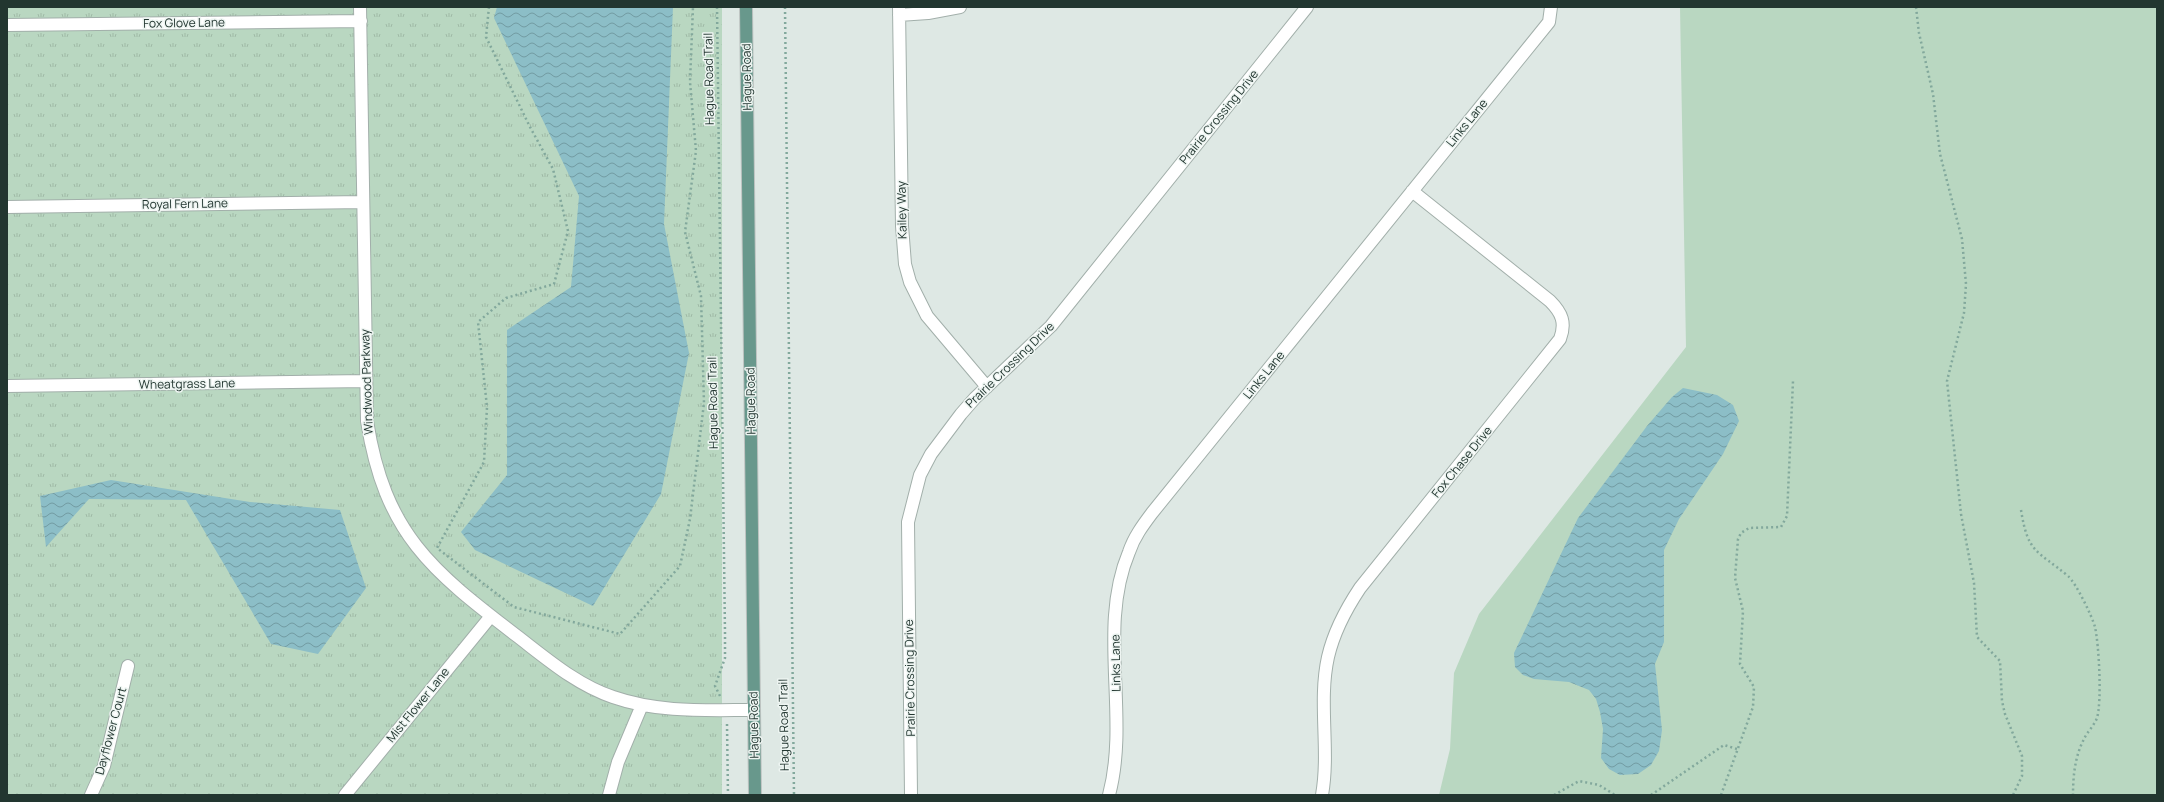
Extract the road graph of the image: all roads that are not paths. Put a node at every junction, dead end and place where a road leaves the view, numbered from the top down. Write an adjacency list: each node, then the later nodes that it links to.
1 (360, 7): 7 (street, Windwood Parkway)
2 (746, 7): 18 (main road, Hague Road)
3 (960, 7): 6 (street)
4 (1307, 7): 14 (street, Prairie Crossing Drive)
5 (1551, 7): 9 (street, Links Lane)
6 (899, 11): 14 (street, Kailey Way)
7 (361, 21): 8 (street, Fox Glove Lane); 10 (street, Windwood Parkway)
8 (7, 25)
9 (1412, 192): 24 (street, Links Lane); 25 (street, Fox Chase Drive)
10 (363, 202): 11 (street, Royal Fern Lane); 12 (street, Windwood Parkway)
11 (7, 207)
12 (366, 381): 13 (street, Wheatgrass Lane); 15 (street, Windwood Parkway)
13 (7, 386)
14 (987, 387): 23 (street, Prairie Crossing Drive)
15 (491, 616): 17 (street, Windwood Parkway); 20 (street, Mist Flower Lane)
16 (128, 666): 19 (street, Dayflower Court)
17 (642, 706): 18 (street, Windwood Parkway); 21 (street)
18 (754, 710): 22 (main road, Hague Road)
19 (91, 795)
20 (345, 795)
21 (609, 795)
22 (755, 795)
23 (911, 795)
24 (1109, 795)
25 (1322, 795)

